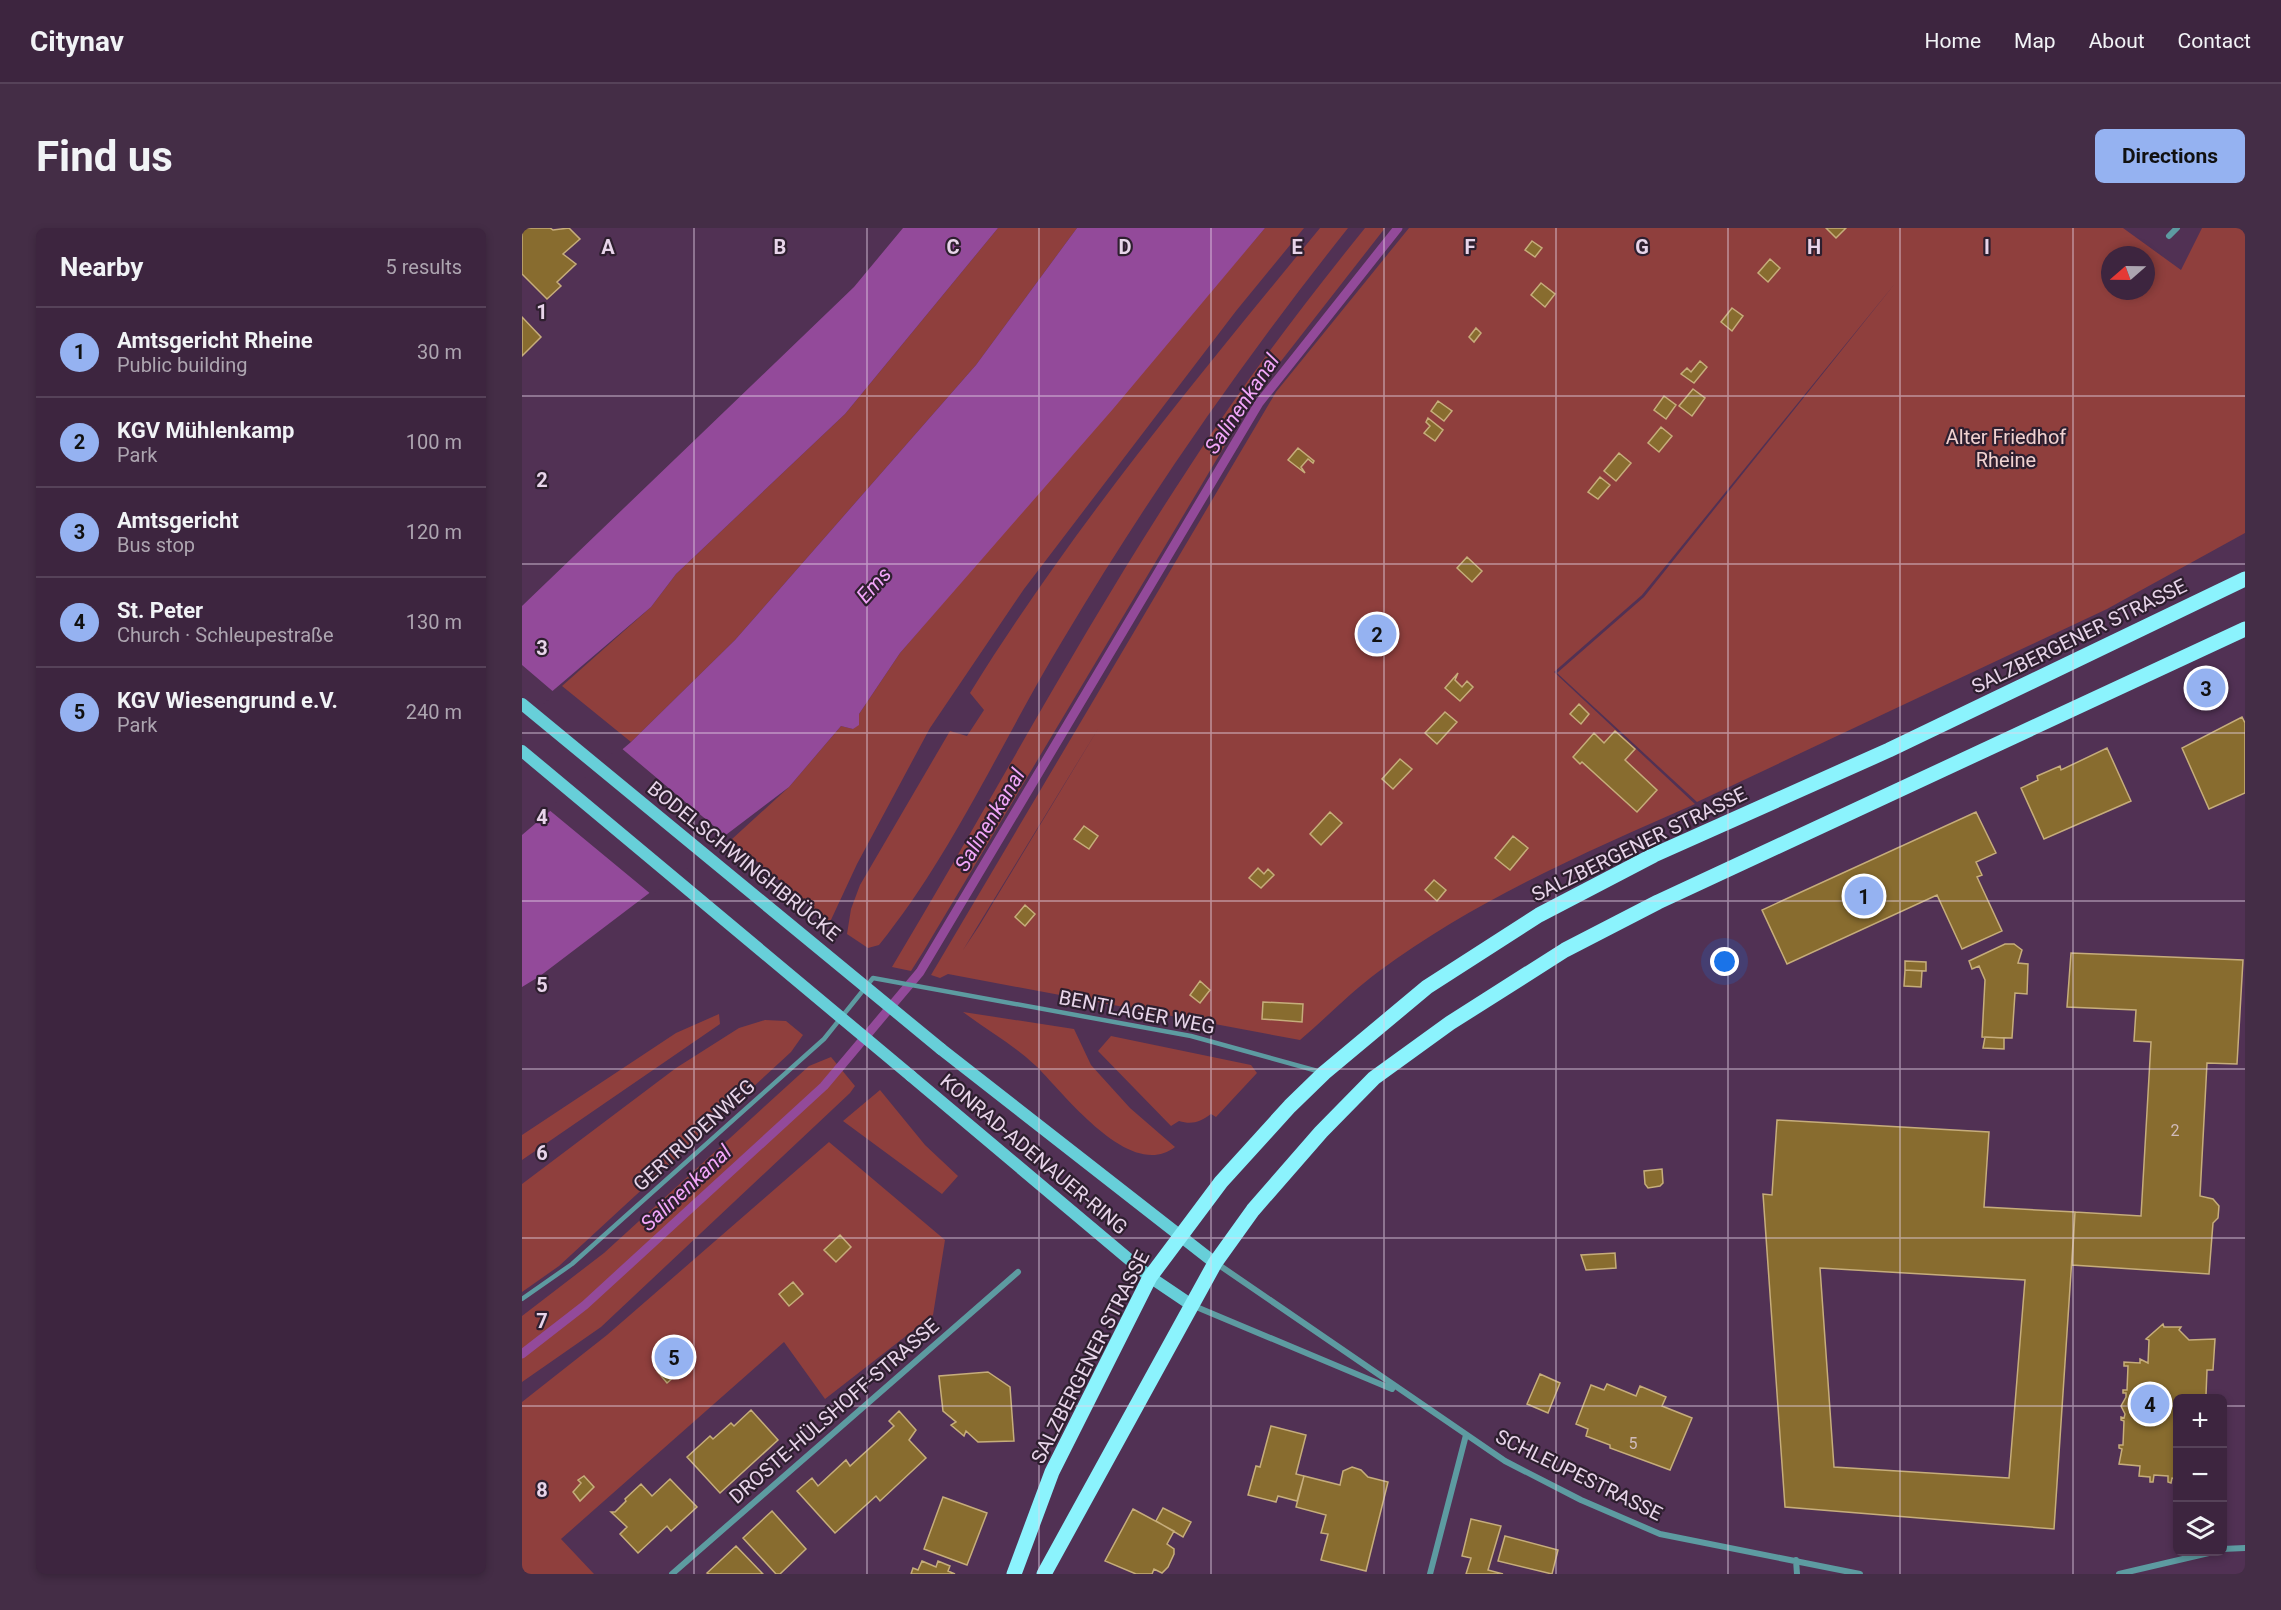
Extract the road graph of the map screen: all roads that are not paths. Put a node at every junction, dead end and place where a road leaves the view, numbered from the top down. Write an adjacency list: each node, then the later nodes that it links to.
1 (2177, 228): 2 (street)
2 (2169, 236)
3 (2245, 579): 9 (main road, SALZBERGENER STRASSE)
4 (2245, 629): 11 (main road)
5 (522, 704): 8 (main road, BODELSCHWINGHBRÜCKE, bridge)
6 (522, 751): 13 (main road, KONRAD-ADENAUER-RING, bridge)
7 (873, 978): 9 (lane, BENTLAGER WEG); 14 (lane, GERTRUDENWEG)
8 (941, 1049): 10 (main road, KONRAD-ADENAUER-RING)
9 (1324, 1073): 10 (main road, SALZBERGENER STRASSE)
10 (1179, 1237): 11 (main road, KONRAD-ADENAUER-RING); 13 (main road, SALZBERGENER STRASSE)
11 (1215, 1263): 15 (main road); 16 (street, SCHLEUPESTRASSE)
12 (1018, 1272): 22 (street, DROSTE-HÜLSHOFF-STRASSE)
13 (1150, 1277): 15 (main road, KONRAD-ADENAUER-RING); 23 (main road, SALZBERGENER STRASSE)
14 (522, 1299)
15 (1190, 1304): 16 (street, SCHLEUPESTRASSE); 24 (main road)
16 (1404, 1394): 17 (street, SCHLEUPESTRASSE)
17 (1466, 1435): 21 (street, SCHLEUPESTRASSE); 25 (street)
18 (2245, 1548): 19 (street)
19 (2227, 1549)
20 (2193, 1556): 28 (street)
21 (1796, 1560): 26 (street); 27 (street, SCHLEUPESTRASSE)
22 (672, 1574)
23 (1014, 1574)
24 (1044, 1574)
25 (1430, 1574)
26 (1797, 1574)
27 (1860, 1574)
28 (2119, 1574)

